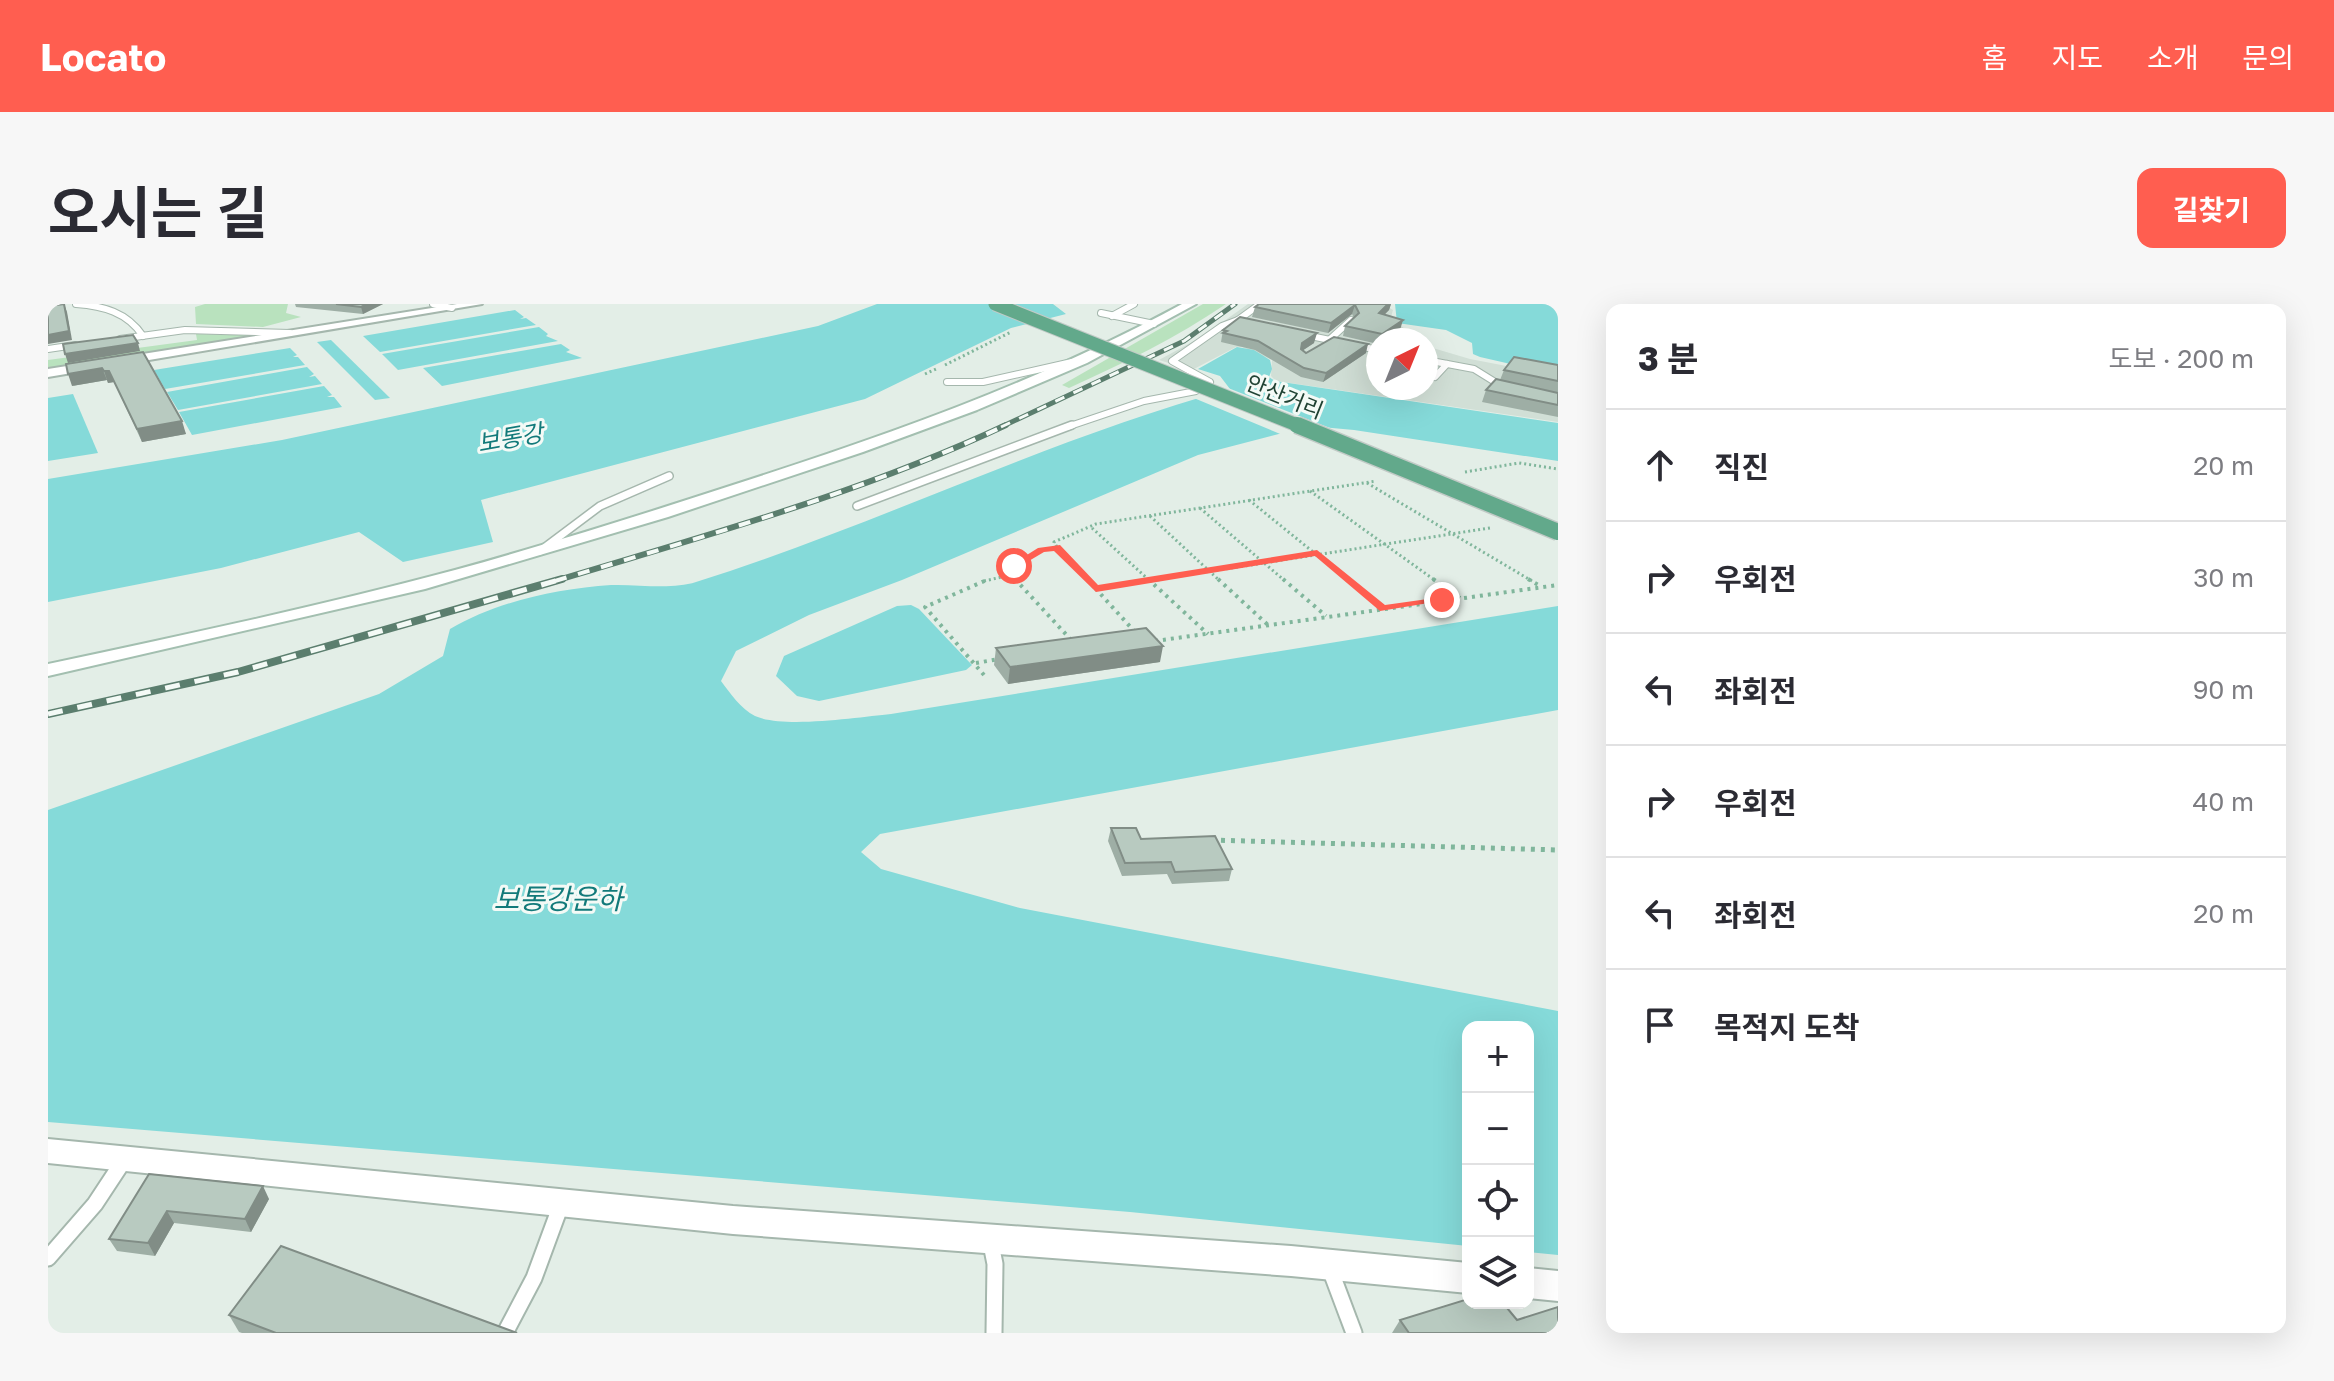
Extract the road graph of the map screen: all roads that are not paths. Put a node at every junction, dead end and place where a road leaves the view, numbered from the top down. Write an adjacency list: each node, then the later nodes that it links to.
1 (76, 304): 17 (lane)
2 (433, 304): 8 (lane)
3 (477, 304): 8 (street)
4 (995, 304): 33 (main road, 안산거리, bridge)
5 (1134, 304): 10 (lane)
6 (1190, 304): 13 (main road)
7 (1260, 304): 11 (lane)
8 (452, 308): 16 (street)
9 (1101, 313): 10 (lane)
10 (1112, 316): 13 (lane)
11 (1238, 320): 14 (lane); 32 (lane)
12 (1351, 320): 19 (lane)
13 (1154, 324): 24 (main road)
14 (1255, 325)
15 (1285, 331): 19 (lane)
16 (293, 333): 17 (lane); 27 (street)
17 (143, 336): 18 (lane)
18 (116, 339)
19 (1330, 340): 21 (lane); 22 (lane)
20 (89, 343): 23 (lane)
21 (1317, 348)
22 (1366, 348)
23 (48, 349)
24 (1081, 361): 29 (lane); 34 (main road)
25 (1438, 362): 26 (lane)
26 (1447, 364): 28 (lane); 30 (lane)
27 (48, 373)
28 (1438, 374)
29 (947, 382)
30 (1511, 389)
31 (669, 476): 34 (lane)
32 (857, 506)
33 (1558, 532)
34 (540, 551): 35 (main road)
35 (48, 670)
36 (48, 1151): 37 (street)
37 (127, 1157): 38 (street); 40 (lane)
38 (563, 1202): 39 (street); 45 (lane)
39 (990, 1239): 41 (street); 46 (lane)
40 (48, 1258)
41 (1329, 1265): 42 (street); 47 (lane)
42 (1462, 1277)
43 (1534, 1284): 44 (street)
44 (1558, 1286)
45 (505, 1333)
46 (994, 1333)
47 (1354, 1333)

